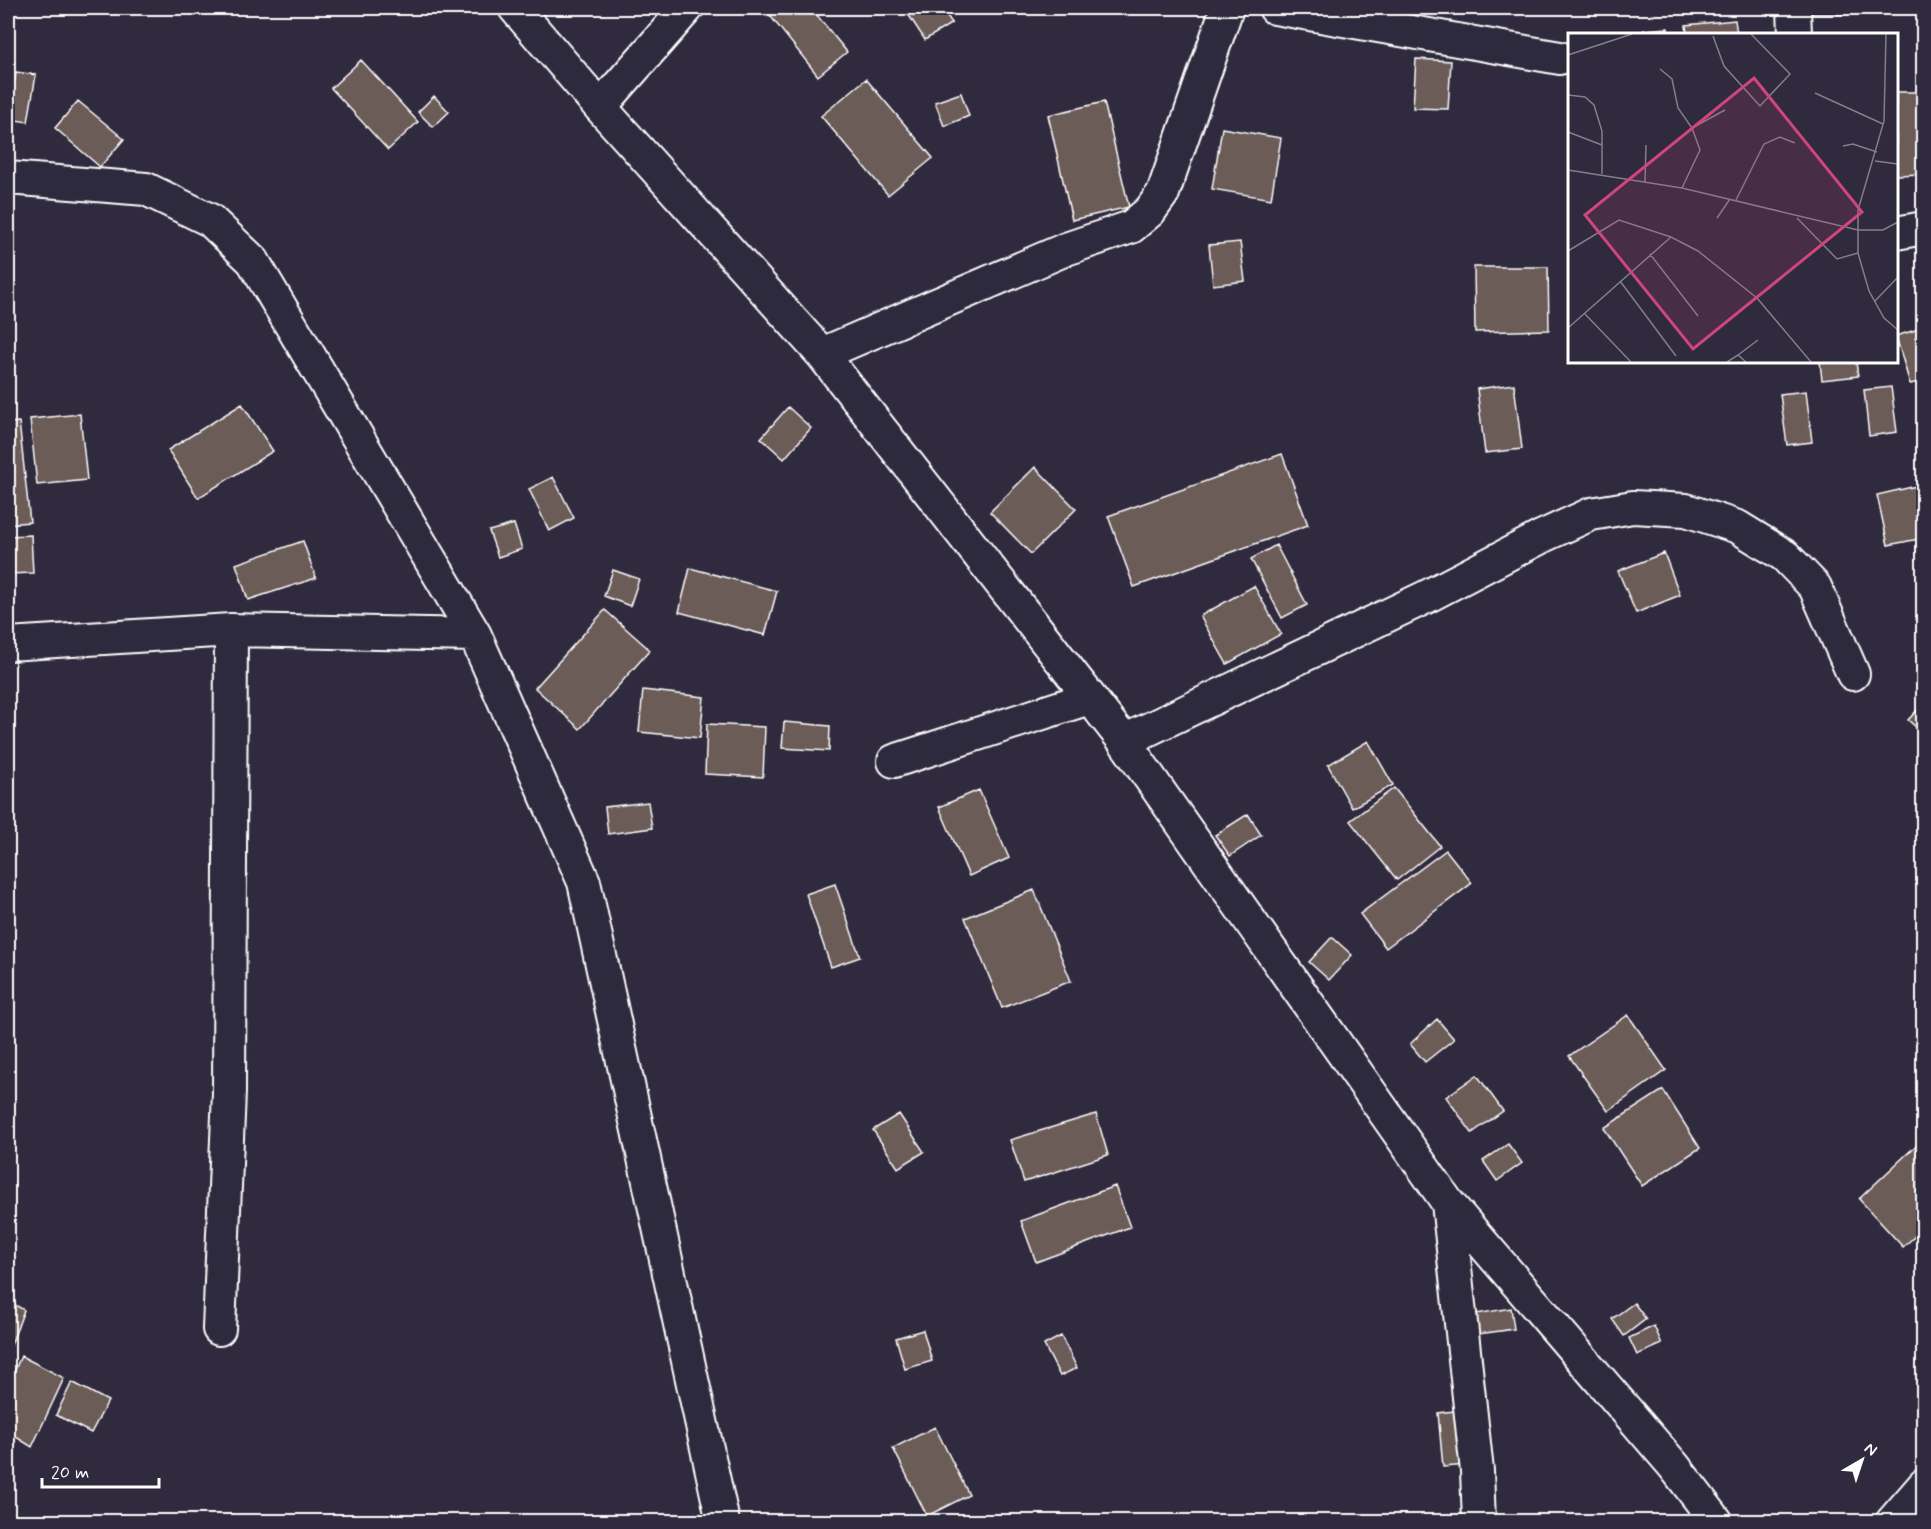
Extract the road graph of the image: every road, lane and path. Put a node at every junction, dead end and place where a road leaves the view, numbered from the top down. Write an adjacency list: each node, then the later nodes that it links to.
1 (515, 8): 8 (street)
2 (687, 8): 8 (street)
3 (1227, 8): 12 (street)
4 (1275, 8): 7 (street)
5 (1794, 8): 6 (street)
6 (1795, 33)
7 (1560, 58)
8 (600, 107): 12 (street)
9 (8, 178): 14 (street)
10 (1923, 228): 11 (street)
11 (1898, 233)
12 (822, 354): 17 (street)
13 (231, 630): 14 (street); 15 (street); 21 (street)
14 (475, 635): 23 (street)
15 (8, 644)
16 (1853, 674): 18 (street)
17 (1089, 698): 18 (street); 19 (street)
18 (1124, 741): 20 (street)
19 (894, 761)
20 (1448, 1203): 24 (street); 25 (street)
21 (219, 1329)
22 (1923, 1485): 26 (street)
23 (723, 1521)
24 (1479, 1521)
25 (1717, 1521)
26 (1892, 1521)

